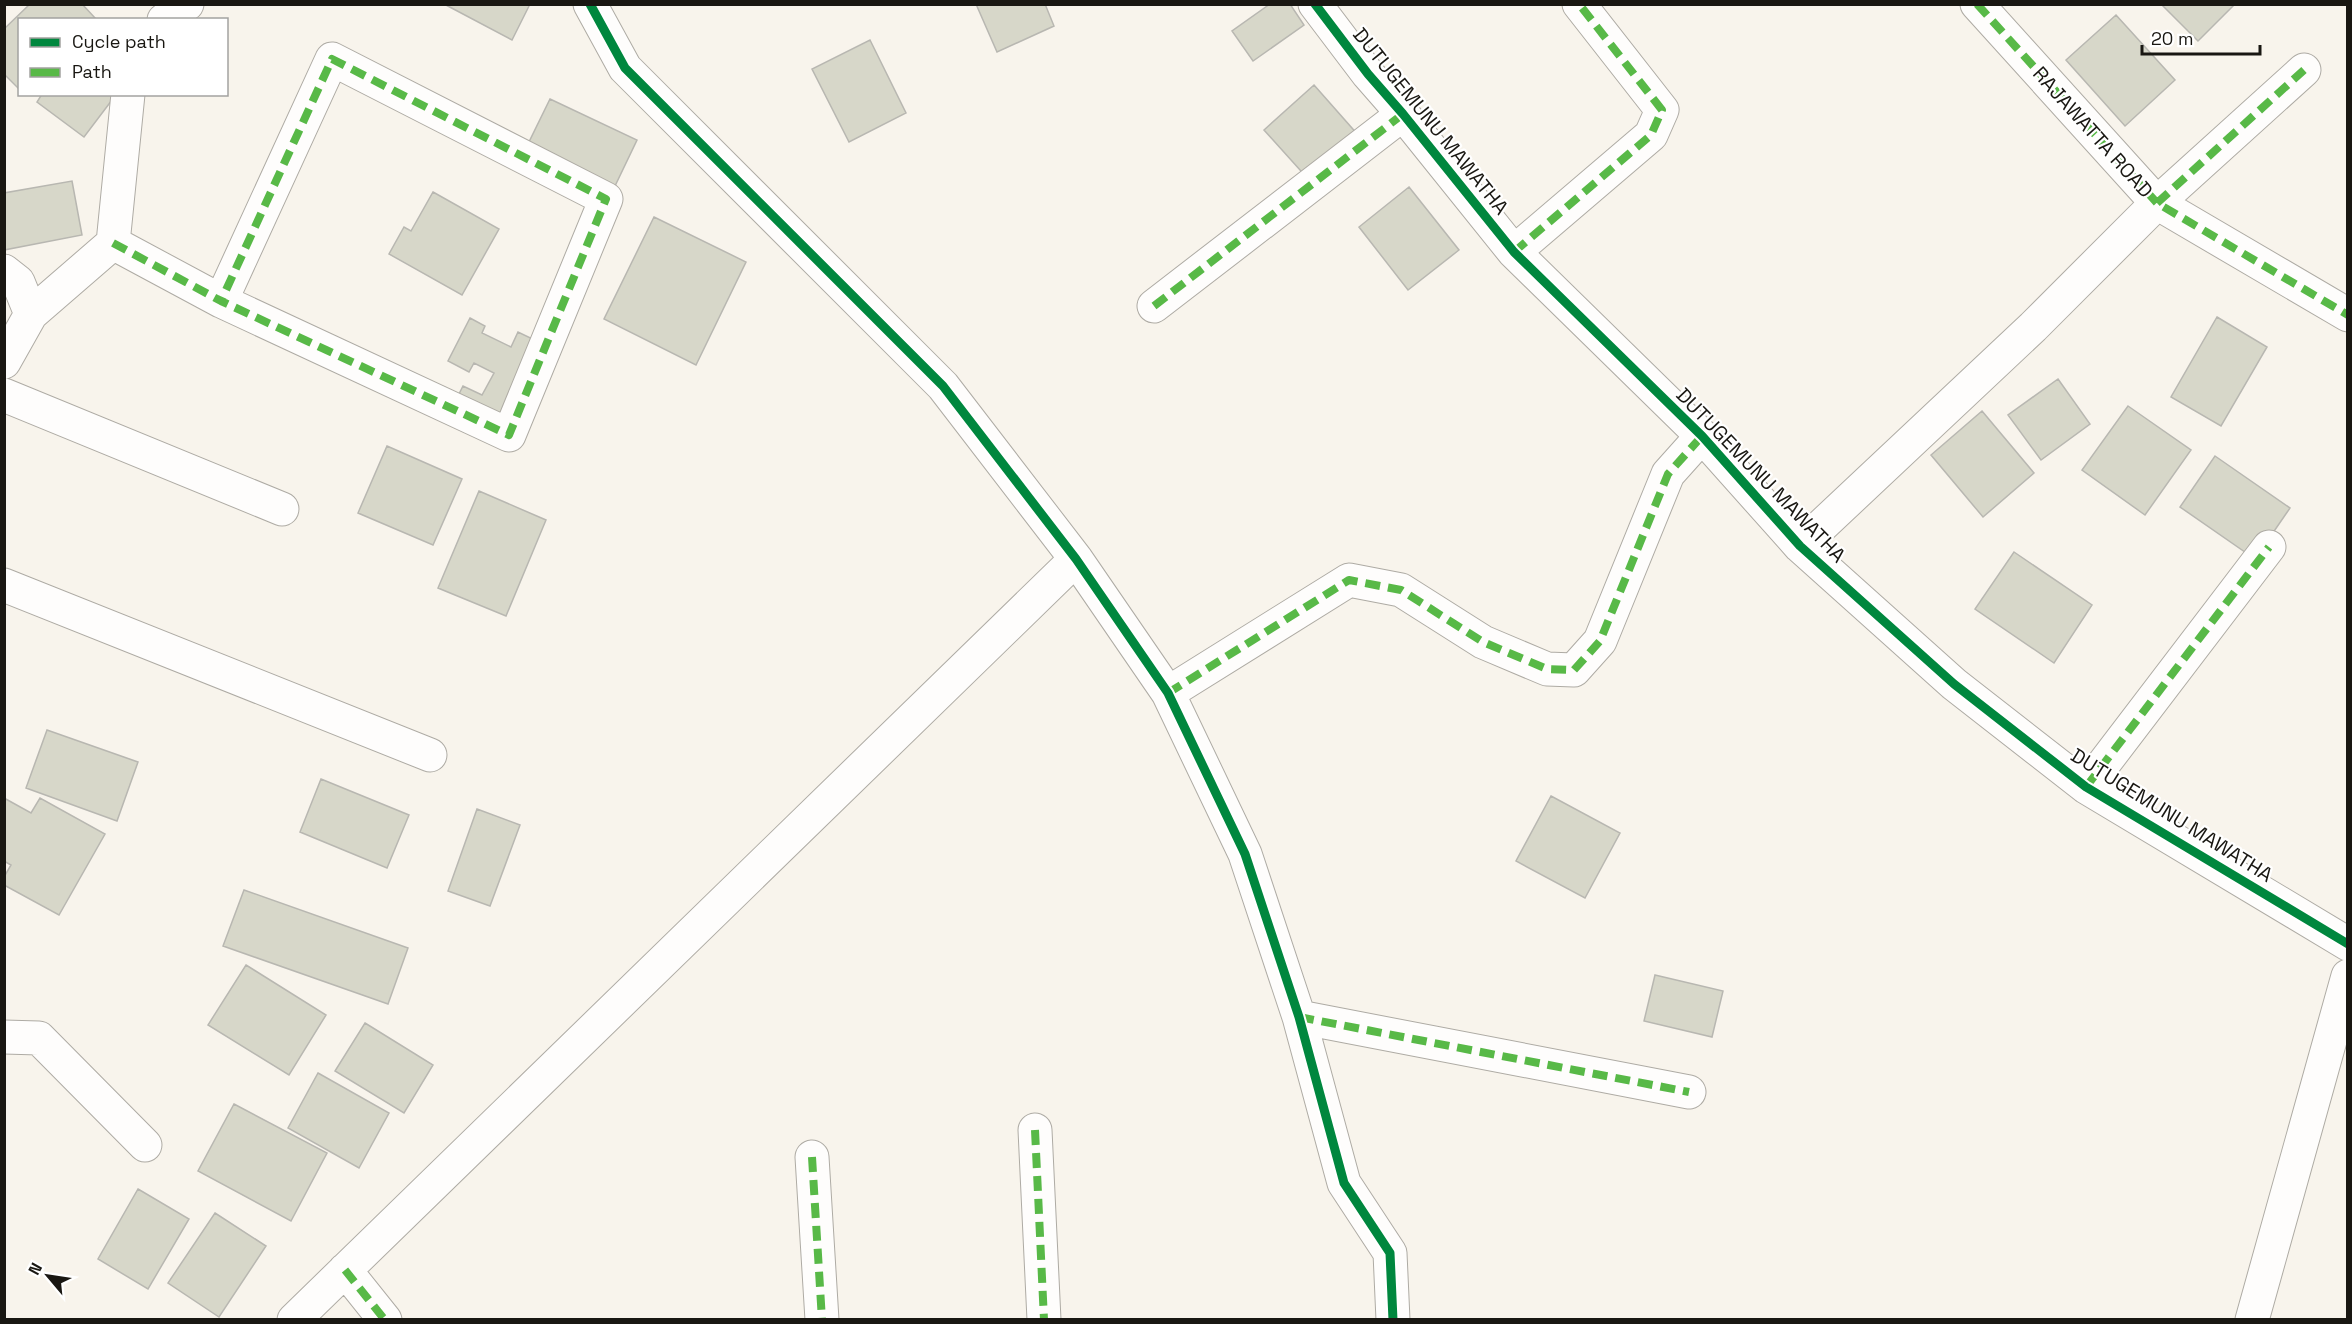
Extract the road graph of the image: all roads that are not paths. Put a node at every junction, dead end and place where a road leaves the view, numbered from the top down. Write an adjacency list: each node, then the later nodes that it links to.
1 (187, 4): 6 (street)
2 (590, 4): 24 (street)
3 (1315, 4): 9 (street, DUTUGEMUNU MAWATHA)
4 (1579, 4): 12 (street)
5 (1977, 4): 10 (street, RAJAWATTA ROAD)
6 (167, 18)
7 (2304, 70): 10 (street)
8 (128, 96): 11 (street)
9 (1403, 114): 12 (street, DUTUGEMUNU MAWATHA); 15 (street)
10 (2157, 203): 17 (street, RAJAWATTA ROAD); 22 (street)
11 (113, 243): 14 (street); 16 (street)
12 (1514, 252): 20 (street, DUTUGEMUNU MAWATHA)
13 (4, 271): 16 (street)
14 (221, 301): 14 (street)
15 (1154, 306)
16 (32, 314): 18 (street)
17 (2348, 315)
18 (4, 362)
19 (4, 395): 21 (street)
20 (1702, 436): 22 (street, DUTUGEMUNU MAWATHA); 26 (street)
21 (282, 508)
22 (1800, 546): 28 (street, DUTUGEMUNU MAWATHA)
23 (2269, 546): 28 (street)
24 (1076, 559): 26 (street); 37 (street)
25 (4, 585): 27 (street)
26 (1168, 693): 31 (street)
27 (430, 755)
28 (2086, 787): 29 (street, DUTUGEMUNU MAWATHA)
29 (2348, 944)
30 (2348, 976): 43 (street)
31 (1299, 1017): 33 (street); 42 (street)
32 (4, 1037): 35 (street)
33 (1689, 1092)
34 (1035, 1130): 41 (street)
35 (145, 1145)
36 (812, 1157): 40 (street)
37 (345, 1270): 38 (street); 39 (street)
38 (294, 1320)
39 (385, 1320)
40 (822, 1320)
41 (1044, 1320)
42 (1393, 1320)
43 (2252, 1320)

